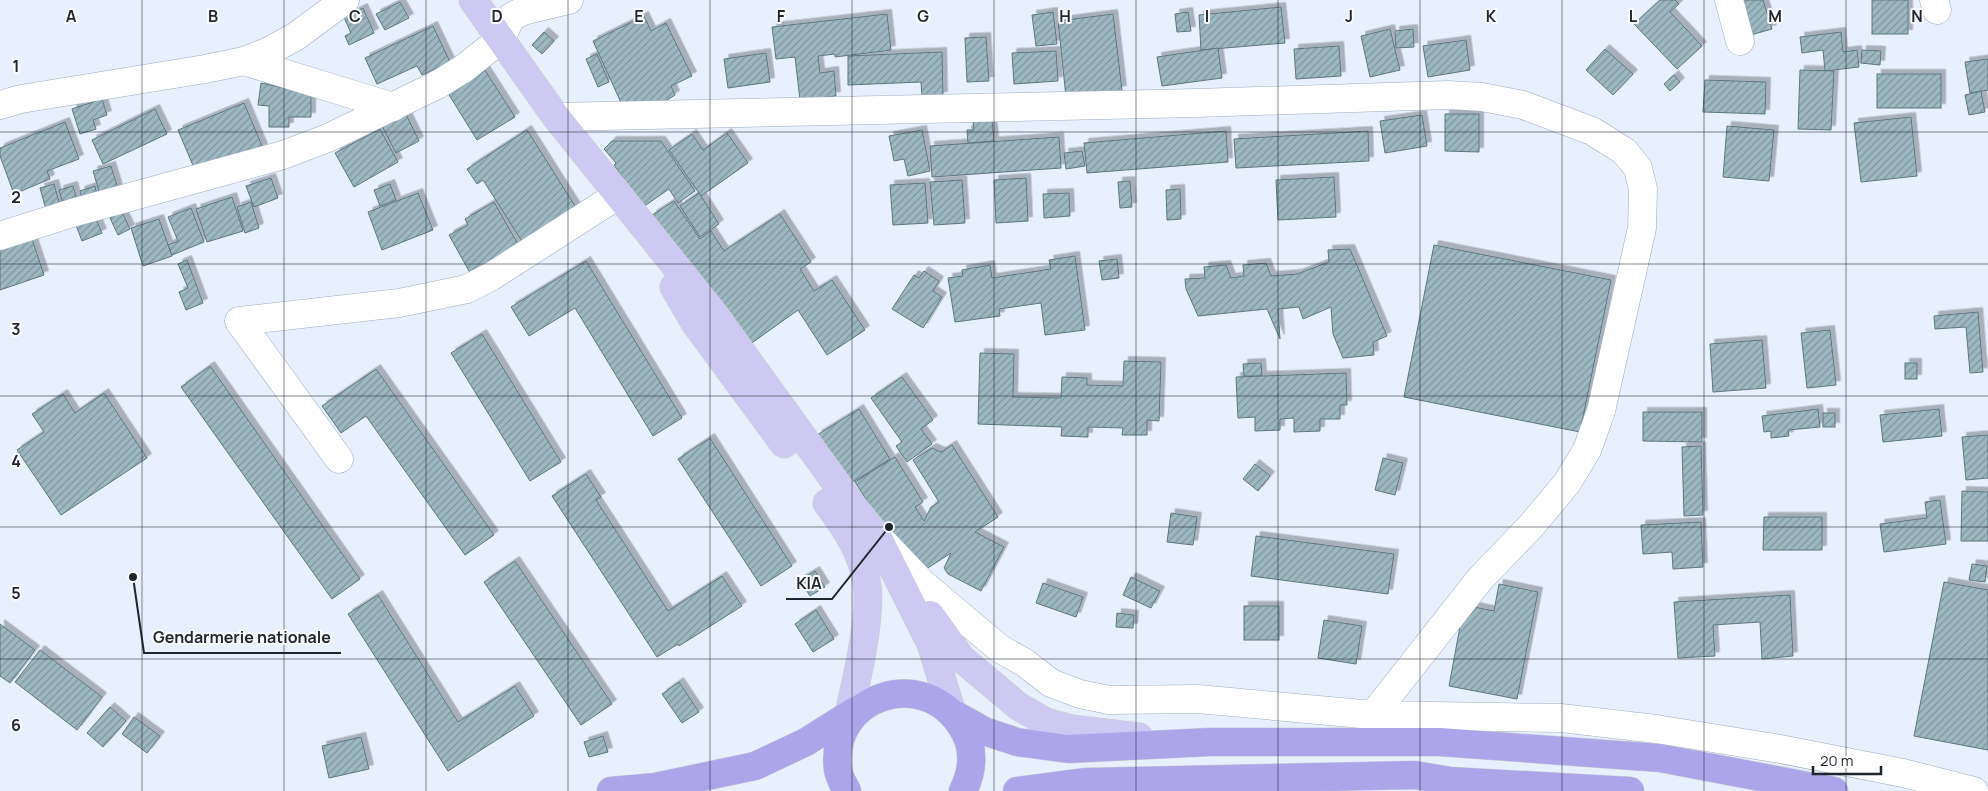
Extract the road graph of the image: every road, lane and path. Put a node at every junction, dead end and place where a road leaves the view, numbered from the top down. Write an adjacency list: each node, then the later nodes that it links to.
1 (345, 0): 7 (street)
2 (473, 0): 5 (main road)
3 (569, 0): 5 (street)
4 (1729, 0): 6 (street)
5 (501, 39): 9 (street); 10 (main road)
6 (1740, 41)
7 (244, 60): 8 (street); 9 (street)
8 (0, 105)
9 (393, 108): 12 (street)
10 (556, 117): 11 (main road); 16 (street)
11 (624, 202): 13 (street); 14 (main road); 17 (main road)
12 (0, 236)
13 (339, 459)
14 (877, 536): 15 (main road); 16 (street); 18 (main road)
15 (952, 713): 17 (highway); 18 (highway); 22 (highway)
16 (1373, 715): 26 (street)
17 (852, 716): 20 (highway); 21 (highway)
18 (1210, 742): 25 (highway)
19 (1450, 786): 23 (highway); 24 (highway)
20 (611, 791)
21 (847, 791)
22 (963, 791)
23 (1017, 791)
24 (1630, 791)
25 (1834, 791)
26 (1974, 791)

